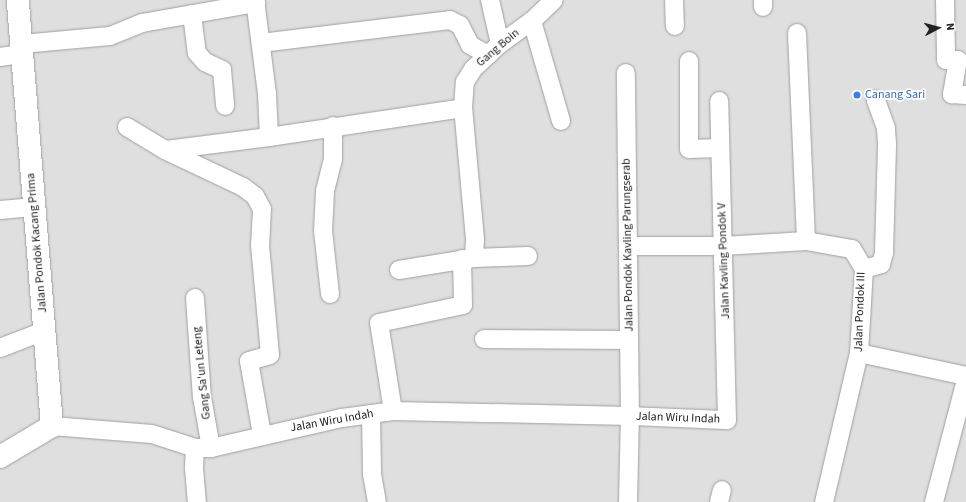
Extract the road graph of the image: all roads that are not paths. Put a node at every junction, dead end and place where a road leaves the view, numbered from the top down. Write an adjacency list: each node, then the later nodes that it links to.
1 (18, 0): 12 (street, Jalan Pondok Kacang Prima)
2 (490, 0): 13 (street)
3 (554, 0): 8 (street, Gang Boin)
4 (674, 0): 9 (street)
5 (945, 0): 17 (street)
6 (256, 2): 7 (street); 11 (street)
7 (192, 14): 12 (street); 20 (street)
8 (532, 21): 13 (street, Gang Boin); 22 (street)
9 (675, 26)
10 (797, 33): 30 (street)
11 (261, 43): 13 (street); 25 (street)
12 (22, 49): 14 (street); 28 (street, Jalan Pondok Kacang Prima)
13 (494, 49): 21 (street, Gang Boin)
14 (0, 57)
15 (689, 61): 26 (street)
16 (626, 73): 31 (street, Jalan Pondok Kavling Parungserab)
17 (966, 95)
18 (876, 100): 35 (street)
19 (719, 102): 26 (street, Jalan Kavling Pondok V)
20 (225, 106)
21 (463, 108): 23 (street); 34 (street, Gang Boin)
22 (561, 121)
23 (333, 126): 25 (street); 37 (street)
24 (127, 128): 27 (street)
25 (269, 137): 27 (street)
26 (720, 148): 32 (street, Jalan Kavling Pondok V)
27 (165, 150): 51 (street)
28 (34, 207): 29 (street); 39 (street, Jalan Pondok Kacang Prima)
29 (0, 210)
30 (806, 241): 32 (street, Jalan Pondok III); 35 (street, Jalan Pondok III)
31 (628, 246): 32 (street, Jalan Pondok III); 41 (street, Jalan Pondok Kavling Parungserab)
32 (723, 246): 49 (street, Jalan Kavling Pondok V)
33 (528, 256): 34 (street)
34 (468, 258): 36 (street); 46 (street, Gang Boin)
35 (864, 269): 43 (street, Jalan Pondok III)
36 (399, 270)
37 (330, 294)
38 (195, 298): 52 (street, Gang Sa'un Leteng)
39 (44, 330): 42 (street); 50 (street, Jalan Pondok Kacang Prima)
40 (484, 339): 41 (street)
41 (629, 340): 48 (street, Jalan Pondok Kavling Parungserab)
42 (0, 348)
43 (860, 353): 44 (street); 57 (street, Jalan Pondok III)
44 (966, 376)
45 (966, 380): 58 (street)
46 (393, 411): 47 (street, Jalan Wiru Indah); 48 (street, Jalan Wiru Indah)
47 (371, 414): 51 (street, Jalan Wiru Indah); 55 (street)
48 (624, 416): 49 (street, Jalan Wiru Indah); 56 (street, Jalan Pondok Kavling Parungserab)
49 (727, 420)
50 (52, 426): 52 (street); 53 (street)
51 (262, 435): 52 (street, Jalan Wiru Indah)
52 (203, 448): 54 (street, Gang Sa'un Leteng)
53 (0, 456)
54 (197, 502)
55 (377, 502)
56 (628, 502)
57 (824, 502)
58 (934, 502)

